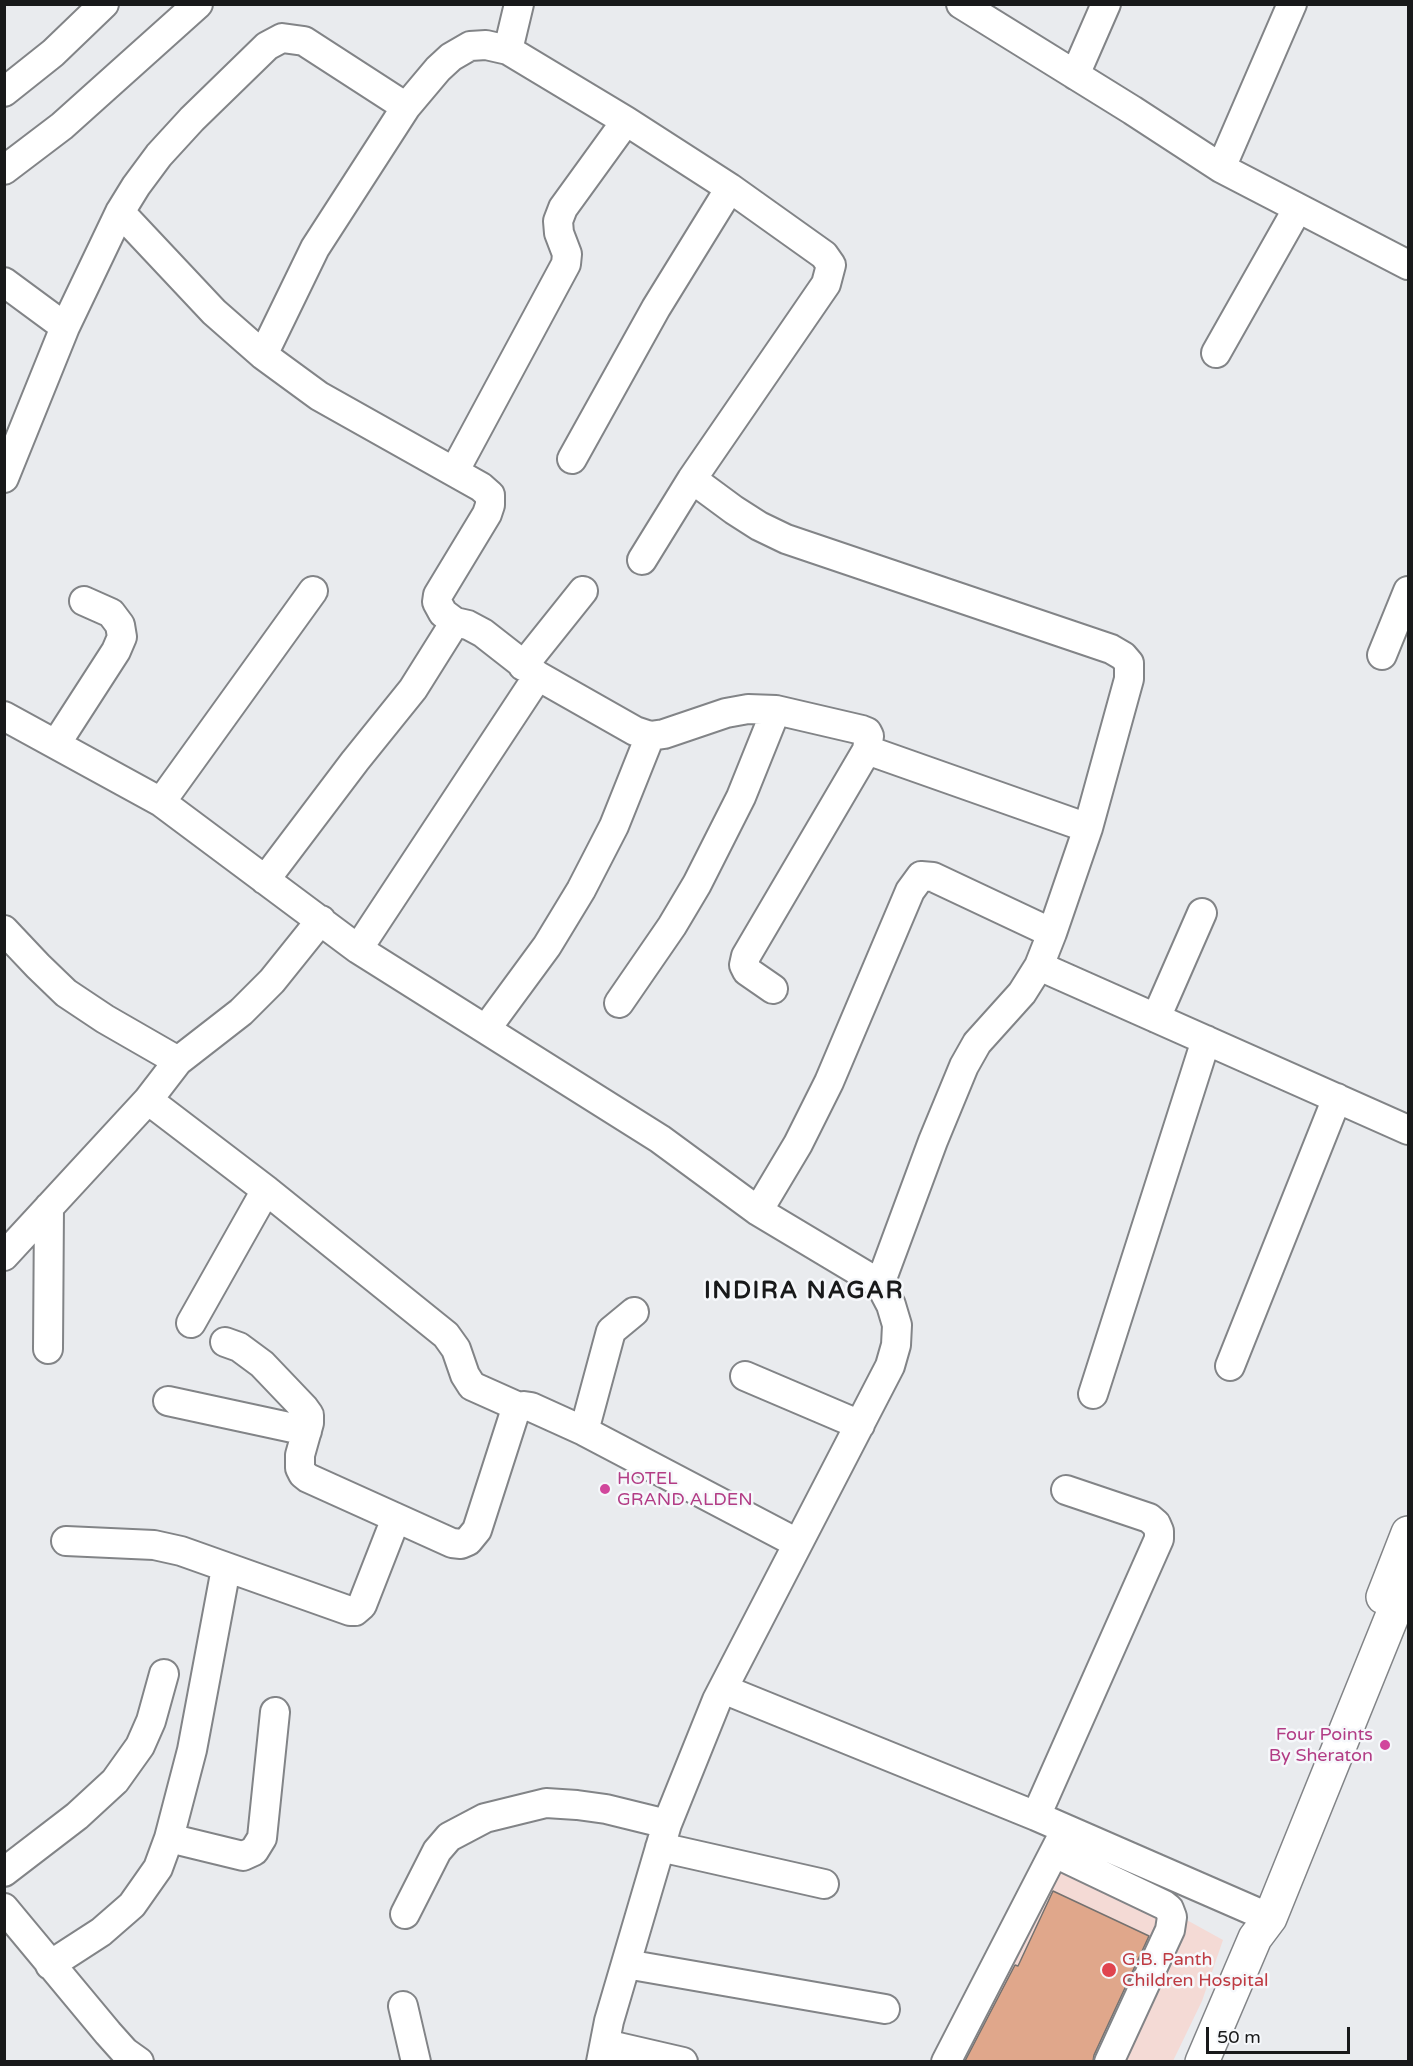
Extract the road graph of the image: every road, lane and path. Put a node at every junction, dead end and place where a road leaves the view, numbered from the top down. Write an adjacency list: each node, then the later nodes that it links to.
1 (104, 4): 9 (street)
2 (198, 4): 13 (street)
3 (519, 4): 7 (street)
4 (961, 4): 8 (street)
5 (1106, 4): 8 (street)
6 (1292, 4): 12 (street)
7 (508, 50): 10 (street); 11 (street)
8 (1075, 75): 12 (street)
9 (4, 92)
10 (406, 107): 16 (street); 21 (street)
11 (626, 120): 14 (street); 23 (street)
12 (1221, 168): 15 (street)
13 (4, 170)
14 (730, 188): 22 (street); 25 (street)
15 (1299, 208): 17 (street); 20 (street)
16 (120, 212): 19 (street); 21 (street)
17 (1406, 255)
18 (4, 282): 19 (street)
19 (65, 327): 24 (street)
20 (1216, 353)
21 (263, 355): 23 (street)
22 (572, 459)
23 (454, 472): 31 (street)
24 (4, 478)
25 (692, 479): 26 (street); 40 (street)
26 (642, 560)
27 (313, 591): 39 (street)
28 (583, 591): 33 (street)
29 (1408, 591): 32 (street)
30 (84, 601): 37 (street)
31 (455, 621): 33 (street); 41 (street)
32 (1382, 655)
33 (530, 671): 36 (street); 46 (street)
34 (776, 710): 36 (street); 38 (street); 49 (street)
35 (4, 716): 37 (street)
36 (650, 736): 51 (street)
37 (56, 744): 39 (street)
38 (867, 750): 40 (street); 48 (street)
39 (161, 802): 41 (street)
40 (1088, 828): 45 (street)
41 (265, 880): 43 (street)
42 (1202, 913): 50 (street)
43 (321, 920): 46 (street); 53 (street)
44 (4, 930): 53 (street)
45 (1052, 933): 47 (street); 59 (street)
46 (358, 950): 51 (street)
47 (1038, 966): 50 (street); 61 (street)
48 (773, 989)
49 (619, 1003)
50 (1156, 1018): 52 (street)
51 (486, 1029): 59 (street)
52 (1206, 1040): 54 (street); 68 (street)
53 (178, 1061): 55 (street)
54 (1337, 1098): 56 (street); 66 (street)
55 (147, 1100): 57 (street); 58 (street)
56 (1408, 1130)
57 (266, 1190): 63 (street); 70 (street)
58 (49, 1207): 60 (street); 65 (street)
59 (758, 1211): 61 (street)
60 (4, 1256)
61 (879, 1284): 71 (street)
62 (634, 1312): 73 (street)
63 (191, 1323)
64 (225, 1342): 72 (street)
65 (48, 1350)
66 (1230, 1366)
67 (745, 1376): 71 (street)
68 (1093, 1394)
69 (168, 1401): 72 (street)
70 (519, 1407): 73 (street); 75 (street)
71 (860, 1425): 78 (street)
72 (307, 1431): 75 (street)
73 (584, 1431): 78 (street)
74 (1065, 1490): 84 (street)
75 (396, 1518): 77 (street)
76 (1408, 1533): 92 (highway)
77 (66, 1541)
78 (797, 1543): 82 (street)
79 (1408, 1577): 92 (highway)
80 (224, 1580): 86 (street)
81 (164, 1674): 88 (street)
82 (723, 1689): 84 (street); 85 (street)
83 (275, 1712): 86 (street)
84 (1036, 1816): 87 (street)
85 (664, 1835): 89 (street); 91 (street); 93 (street)
86 (169, 1838): 94 (street)
87 (1060, 1841): 92 (street); 101 (street); 102 (street)
88 (4, 1872)
89 (824, 1884)
90 (4, 1908): 94 (street)
91 (405, 1914)
92 (1261, 1923): 103 (highway)
93 (626, 1964): 96 (street); 97 (street)
94 (50, 1965): 98 (street)
95 (403, 2006): 99 (street)
96 (885, 2009)
97 (603, 2053): 100 (street)
98 (140, 2061)
99 (416, 2061)
100 (683, 2061)
101 (946, 2061)
102 (1109, 2061)
103 (1202, 2061)

